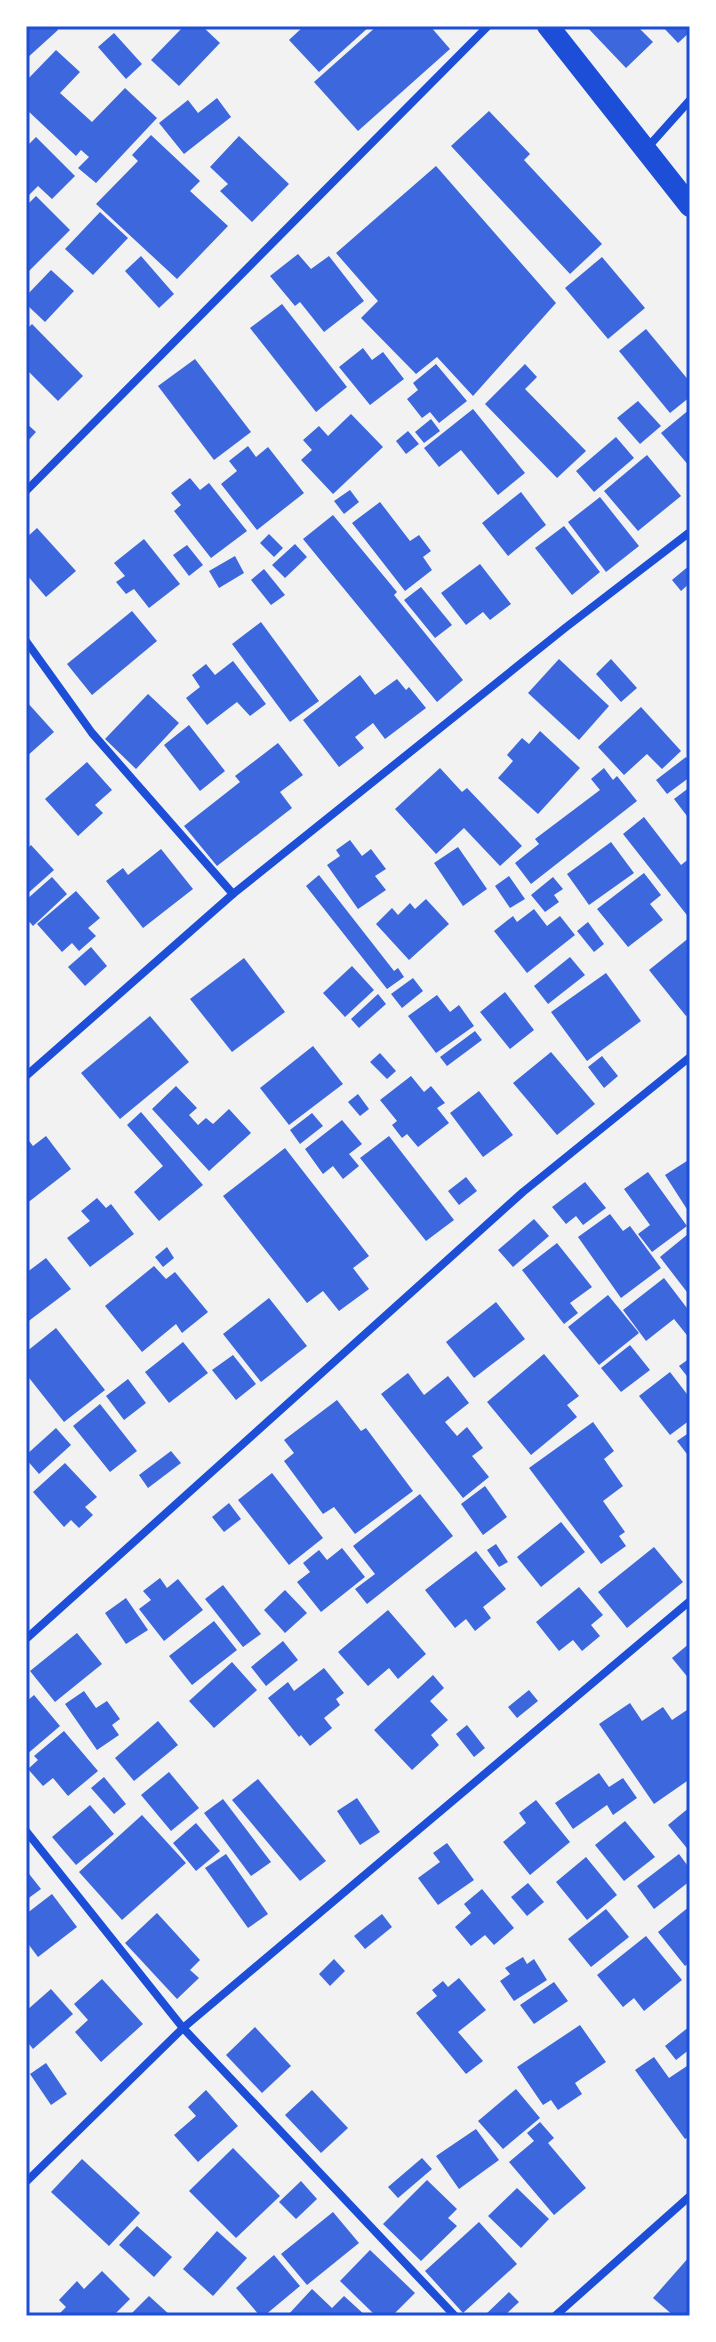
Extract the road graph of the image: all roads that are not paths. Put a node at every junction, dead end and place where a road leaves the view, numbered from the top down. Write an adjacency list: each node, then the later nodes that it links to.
1 (488, 26): 6 (street)
2 (548, 26): 4 (highway)
3 (690, 100): 4 (street)
4 (645, 149): 5 (highway)
5 (690, 206)
6 (26, 491)
7 (690, 532): 9 (street)
8 (26, 641): 9 (street)
9 (233, 894): 11 (street)
10 (690, 1057): 13 (street)
11 (26, 1076)
12 (690, 1601): 15 (street)
13 (26, 1639)
14 (26, 1831): 15 (street)
15 (183, 2028): 16 (street); 18 (street)
16 (26, 2182)
17 (690, 2196): 19 (street)
18 (455, 2316)
19 (555, 2316)

